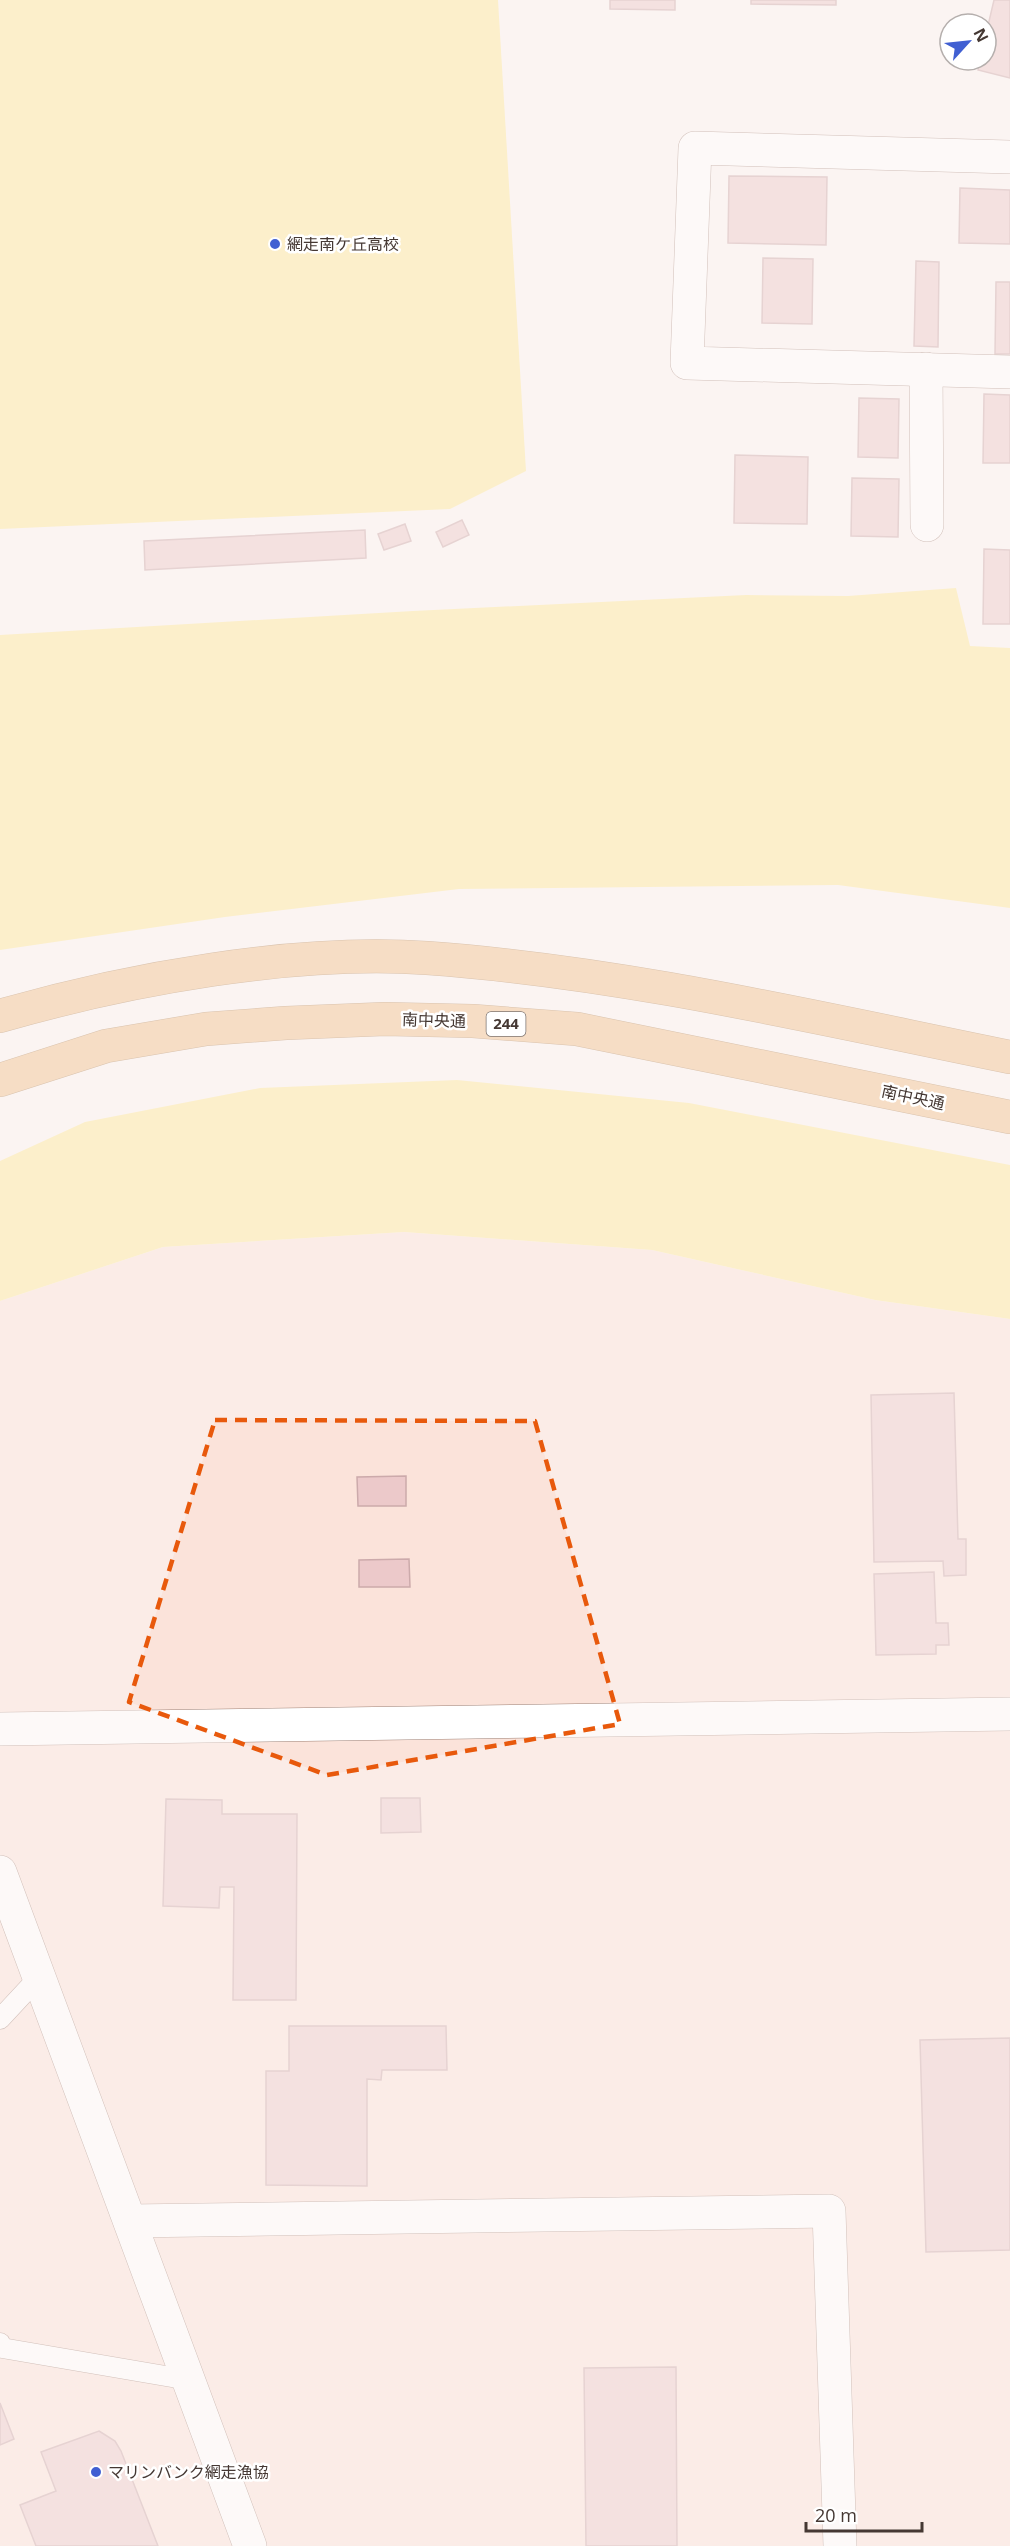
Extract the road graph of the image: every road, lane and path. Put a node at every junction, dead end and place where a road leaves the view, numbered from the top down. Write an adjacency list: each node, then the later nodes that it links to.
1 (1010, 157): 2 (street)
2 (926, 369): 3 (street); 4 (street)
3 (1010, 372)
4 (927, 525)
5 (0, 1016): 6 (highway)
6 (1010, 1057)
7 (0, 1080): 8 (highway, 南中央通 / 244)
8 (1010, 1117)
9 (1010, 1714): 10 (street)
10 (0, 1729)
11 (0, 1872): 12 (street)
12 (39, 1977): 13 (lane); 14 (street)
13 (0, 2019)
14 (130, 2221): 16 (street); 18 (street)
15 (0, 2343): 16 (lane)
16 (189, 2380): 17 (street)
17 (250, 2546)
18 (840, 2546)

